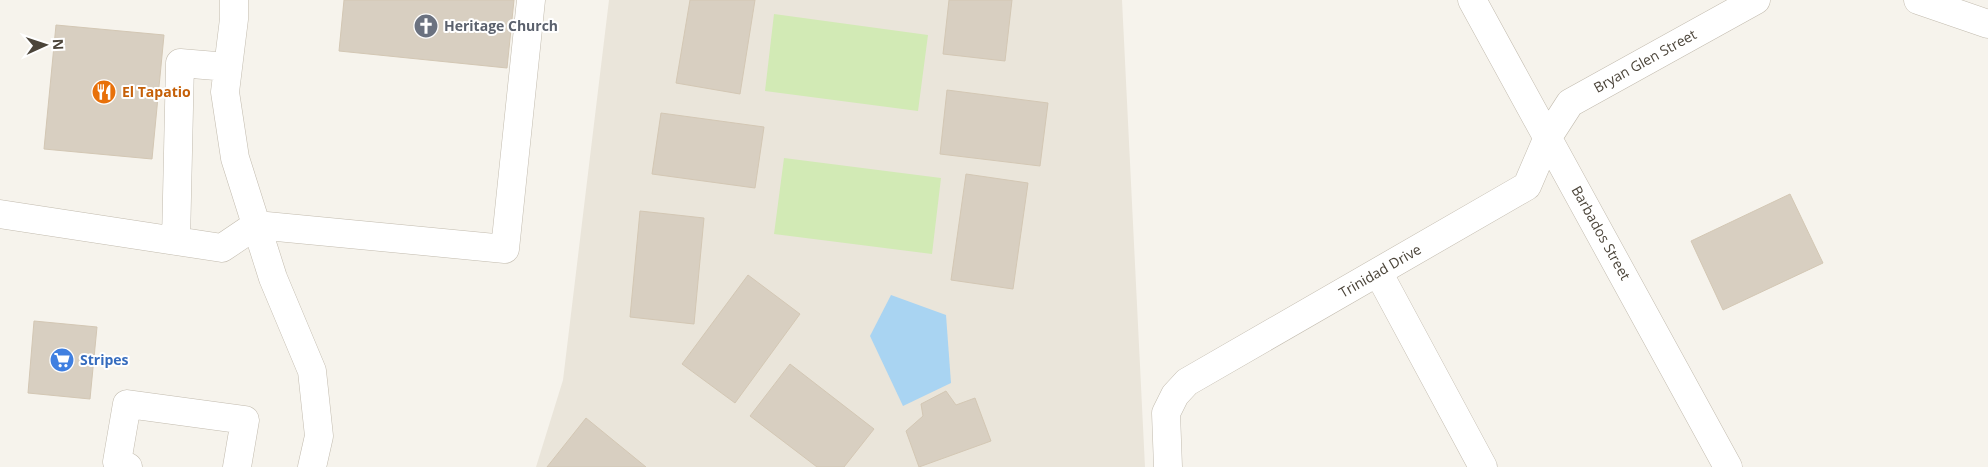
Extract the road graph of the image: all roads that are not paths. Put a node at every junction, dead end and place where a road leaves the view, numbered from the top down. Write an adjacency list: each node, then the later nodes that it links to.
1 (234, 0): 7 (street)
2 (532, 0): 10 (street)
3 (1472, 0): 8 (street, Barbados Street)
4 (1754, 0): 8 (street, Bryan Glen Street)
5 (1918, 0): 6 (street)
6 (1988, 24)
7 (228, 67): 10 (street); 11 (street)
8 (1548, 137): 12 (street, Trinidad Drive); 18 (street, Barbados Street)
9 (0, 214): 11 (street)
10 (256, 225): 11 (street); 15 (street)
11 (176, 241)
12 (1378, 272): 16 (street, Trinidad Drive); 17 (street)
13 (128, 467): 14 (street)
14 (238, 467)
15 (312, 467)
16 (1168, 467)
17 (1483, 467)
18 (1728, 467)

